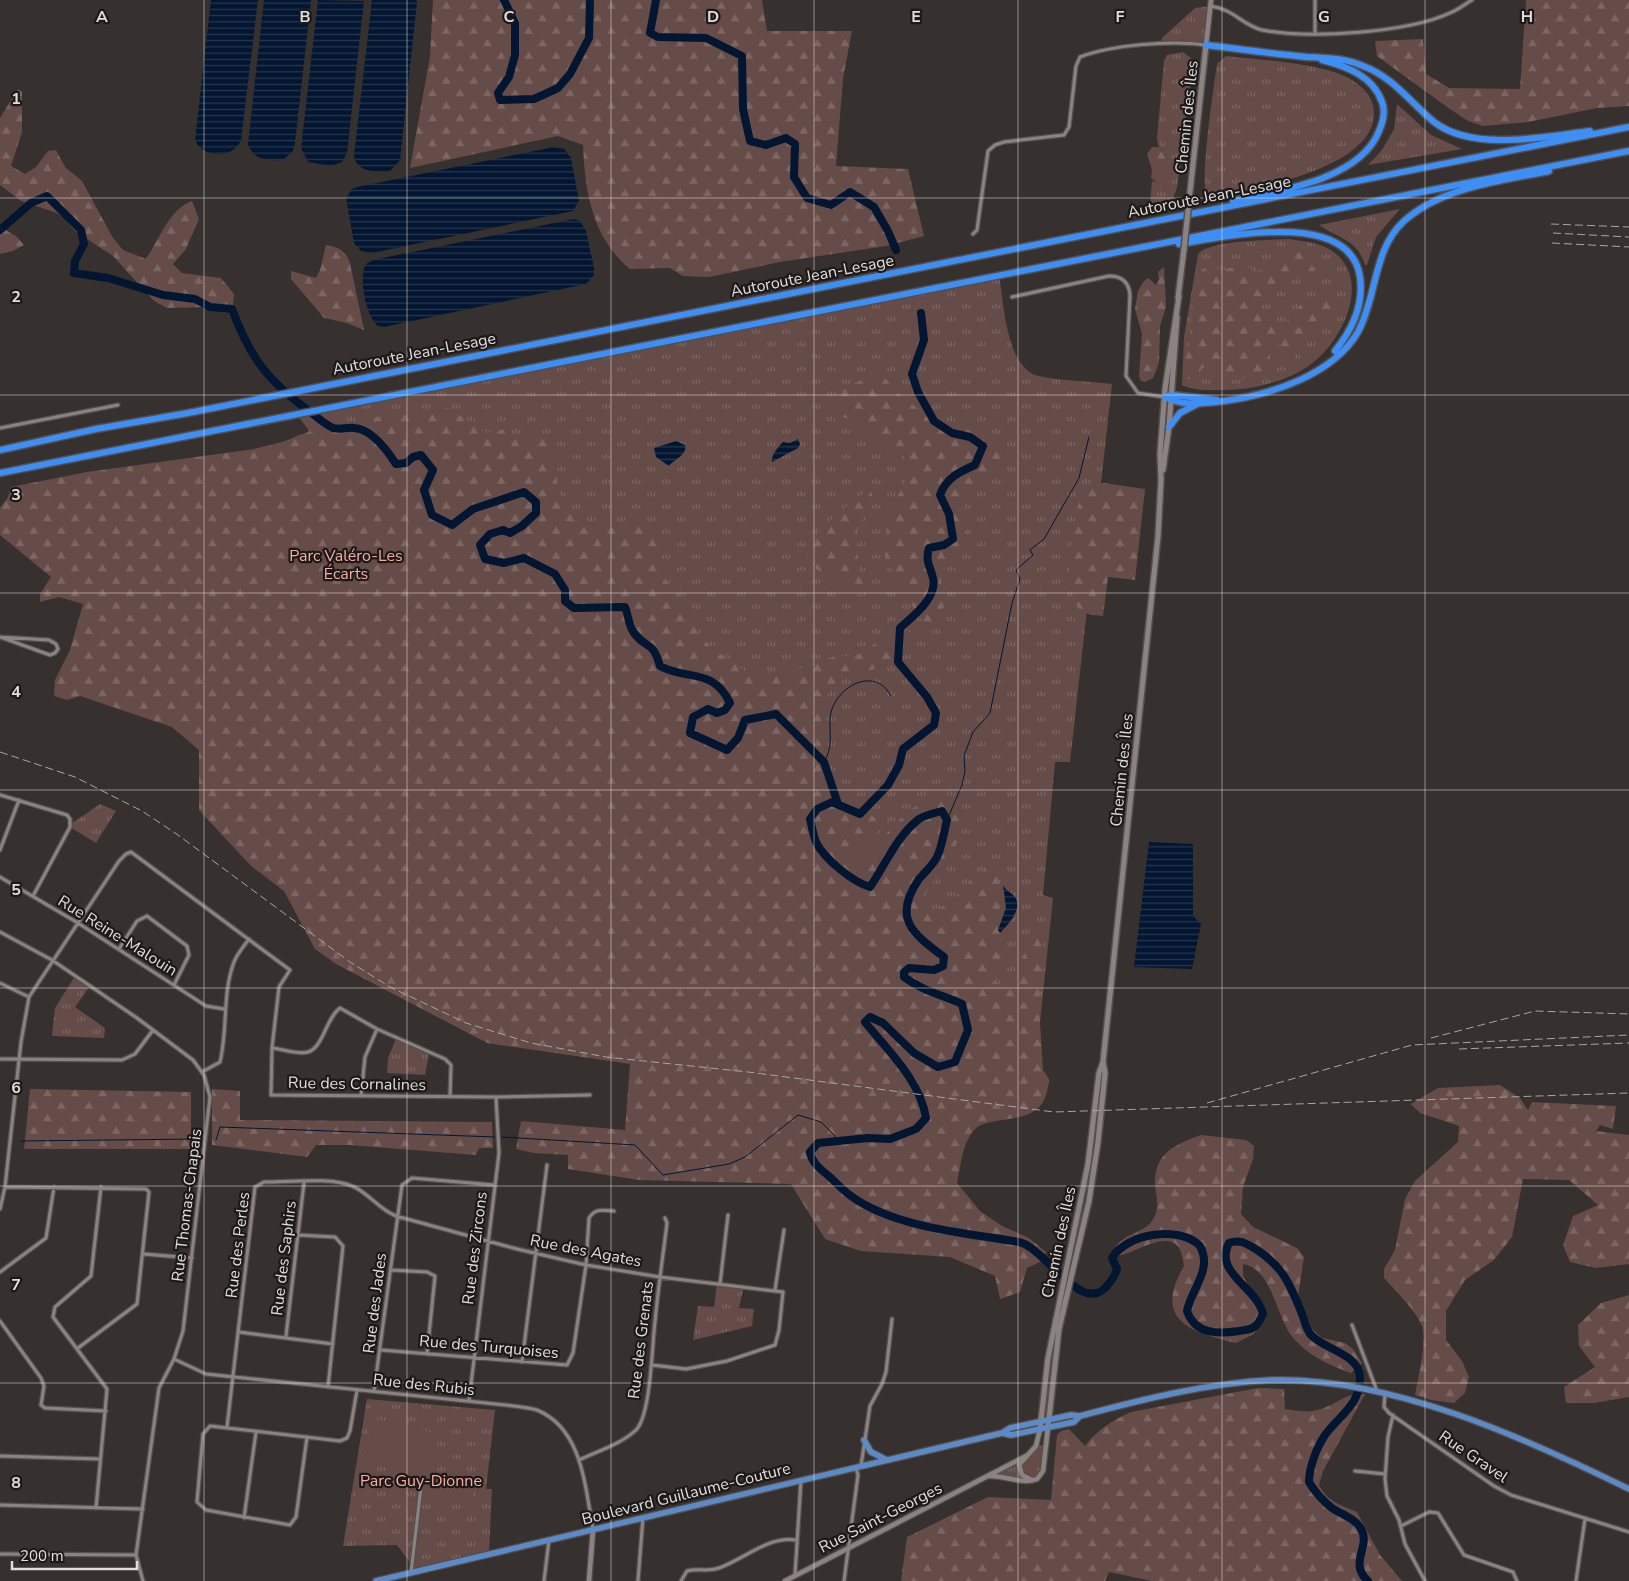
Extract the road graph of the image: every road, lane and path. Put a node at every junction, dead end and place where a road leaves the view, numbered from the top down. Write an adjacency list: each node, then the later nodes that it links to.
1 (1211, 0): 4 (street, Chemin des Îles)
2 (1314, 0): 5 (street)
3 (1472, 0): 5 (street)
4 (1210, 6): 5 (street); 6 (street, Chemin des Îles)
5 (1315, 33)
6 (1206, 45): 7 (highway); 12 (street); 16 (main road, Chemin des Îles, bridge)
7 (1308, 57): 8 (highway); 11 (highway)
8 (1626, 128): 11 (highway, Autoroute Jean-Lesage)
9 (1629, 151): 10 (highway)
10 (1620, 152): 13 (highway); 15 (highway)
11 (1194, 213): 22 (highway, Autoroute Jean-Lesage)
12 (974, 234)
13 (1138, 248): 15 (highway); 23 (highway)
14 (1012, 297): 16 (street)
15 (1331, 359): 17 (highway)
16 (1169, 398): 17 (highway); 19 (highway); 20 (main road, Chemin des Îles); 24 (main road, Chemin des Îles)
17 (1221, 401): 19 (highway)
18 (118, 404): 21 (street)
19 (1198, 404): 20 (highway)
20 (1170, 427): 24 (main road, Chemin des Îles)
21 (0, 428)
22 (0, 450)
23 (0, 473)
24 (1161, 480): 45 (main road, Chemin des Îles)
25 (0, 637): 25 (street)
26 (0, 795): 27 (street)
27 (19, 800): 28 (street); 30 (street)
28 (0, 850)
29 (0, 877): 30 (street, Rue Reine-Malouin)
30 (33, 896): 31 (street, Rue Reine-Malouin)
31 (78, 923): 33 (street, Rue des Cornalines); 34 (street, Rue Reine-Malouin); 35 (street)
32 (0, 932): 35 (street, Rue Thomas-Chapais)
33 (249, 939): 39 (street); 42 (street, Rue des Cornalines)
34 (119, 949): 37 (street, Rue Reine-Malouin); 37 (street)
35 (52, 960): 38 (street); 41 (street, Rue Thomas-Chapais)
36 (0, 983): 38 (street)
37 (174, 985): 39 (street, Rue Reine-Malouin)
38 (29, 997): 44 (street)
39 (224, 1009): 46 (street)
40 (378, 1029): 42 (street); 48 (street); 49 (street)
41 (153, 1030): 44 (street); 46 (street, Rue Thomas-Chapais)
42 (272, 1048): 48 (street, Rue des Cornalines)
43 (0, 1059): 44 (street)
44 (19, 1059): 55 (street)
45 (1103, 1062): 97 (main road, Chemin des Îles); 98 (main road, Chemin des Îles)
46 (202, 1072): 67 (street, Rue Thomas-Chapais)
47 (590, 1095): 50 (street, Rue des Cornalines)
48 (361, 1096): 49 (street, Rue des Cornalines)
49 (450, 1097): 50 (street, Rue des Cornalines)
50 (496, 1097): 53 (street, Rue des Zircons)
51 (547, 1165): 65 (street)
52 (304, 1183): 60 (street, Rue des Perles); 63 (street, Rue des Saphirs); 77 (street, Rue des Perles)
53 (494, 1185): 60 (street, Rue des Jades); 64 (street, Rue des Zircons)
54 (101, 1186): 56 (street); 66 (street); 80 (street)
55 (5, 1187): 56 (street); 57 (street)
56 (54, 1187): 70 (street)
57 (0, 1208)
58 (614, 1211): 68 (street, Rue des Turquoises)
59 (728, 1214): 72 (street)
60 (396, 1216): 64 (street, Rue des Agates); 69 (street, Rue des Jades)
61 (665, 1218): 71 (street, Rue des Grenats)
62 (784, 1230): 73 (street)
63 (298, 1235): 78 (street, Rue des Saphirs); 79 (street)
64 (487, 1240): 65 (street, Rue des Agates); 83 (street, Rue des Zircons)
65 (534, 1253): 68 (street, Rue des Agates); 85 (street)
66 (144, 1254): 67 (street); 80 (street)
67 (192, 1258): 84 (street, Rue Thomas-Chapais)
68 (586, 1265): 71 (street, Rue des Agates); 85 (street, Rue des Turquoises)
69 (391, 1270): 81 (street, Rue des Jades); 82 (street)
70 (0, 1272)
71 (660, 1277): 72 (street, Rue des Agates); 86 (street, Rue des Grenats)
72 (720, 1284): 73 (street, Rue des Agates)
73 (775, 1290): 86 (street)
74 (892, 1319): 105 (street)
75 (0, 1321): 94 (street)
76 (1352, 1325): 90 (street)
77 (239, 1332): 78 (street); 87 (street, Rue des Perles)
78 (286, 1336): 79 (street)
79 (333, 1344): 88 (street)
80 (78, 1348): 94 (street)
81 (381, 1350): 82 (street, Rue des Turquoises); 91 (street, Rue des Jades)
82 (427, 1354): 83 (street, Rue des Turquoises)
83 (474, 1358): 85 (street, Rue des Turquoises); 93 (street, Rue des Zircons)
84 (174, 1359): 87 (street, Rue des Rubis); 121 (street, Rue Thomas-Chapais)
85 (522, 1362)
86 (652, 1365): 109 (street, Rue des Grenats)
87 (234, 1377): 88 (street, Rue des Rubis); 99 (street, Rue des Perles)
88 (328, 1387): 89 (street, Rue des Rubis)
89 (357, 1390): 91 (street, Rue des Rubis); 104 (street)
90 (1377, 1391): 92 (main road, Boulevard Guillaume-Couture); 96 (main road, Boulevard Guillaume-Couture)
91 (374, 1392): 93 (street, Rue des Rubis)
92 (1385, 1393): 95 (street); 118 (main road, Boulevard Guillaume-Couture)
93 (469, 1401): 109 (street, Rue des Rubis)
94 (106, 1411): 108 (street)
95 (1392, 1415): 113 (street); 124 (street, Rue Gravel)
96 (1080, 1416): 97 (main road, Boulevard Guillaume-Couture); 100 (main road, Boulevard Guillaume-Couture)
97 (1048, 1420): 98 (main road, Boulevard Guillaume-Couture); 100 (main road, Chemin des Îles)
98 (1041, 1421): 101 (main road, Chemin des Îles); 103 (main road, Boulevard Guillaume-Couture)
99 (227, 1426): 102 (street); 123 (street)
100 (1048, 1427): 101 (main road, Boulevard Guillaume-Couture); 117 (street)
101 (1040, 1429): 103 (main road, Boulevard Guillaume-Couture); 106 (street)
102 (256, 1432): 104 (street); 123 (street)
103 (1002, 1433): 110 (main road, Boulevard Guillaume-Couture)
104 (307, 1438): 123 (street)
105 (864, 1440): 110 (main road); 111 (street)
106 (1028, 1455): 114 (street, Rue Saint-Georges); 117 (street)
107 (0, 1456): 108 (street)
108 (100, 1459): 120 (street)
109 (579, 1460): 126 (street, Rue des Rubis)
110 (887, 1460): 111 (main road, Boulevard Guillaume-Couture)
111 (858, 1468): 116 (main road, Boulevard Guillaume-Couture); 130 (street)
112 (1355, 1471): 113 (street)
113 (1385, 1474): 125 (street)
114 (988, 1476): 117 (street); 130 (street, Rue Saint-Georges)
115 (422, 1478): 133 (street)
116 (801, 1479): 122 (main road, Boulevard Guillaume-Couture); 129 (street)
117 (1033, 1481)
118 (1629, 1489)
119 (0, 1505): 120 (street)
120 (96, 1508): 121 (street)
121 (143, 1509): 132 (street, Rue Thomas-Chapais)
122 (643, 1517): 126 (main road, Boulevard Guillaume-Couture); 139 (street)
123 (244, 1518)
124 (1585, 1519): 127 (street, Rue Gravel); 145 (street)
125 (1401, 1526): 143 (street); 144 (street)
126 (594, 1530): 128 (main road, Boulevard Guillaume-Couture); 138 (street)
127 (1629, 1532)
128 (549, 1540): 133 (main road, Boulevard Guillaume-Couture); 137 (street)
129 (796, 1540): 134 (street); 140 (street)
130 (847, 1548): 134 (street, Rue Saint-Georges); 142 (street)
131 (0, 1554): 132 (street)
132 (136, 1554): 135 (street, Rue Thomas-Chapais)
133 (411, 1572): 136 (main road, Boulevard Guillaume-Couture)
134 (795, 1575): 141 (street, Rue Saint-Georges)
135 (144, 1581)
136 (376, 1581)
137 (544, 1581)
138 (589, 1581)
139 (638, 1581)
140 (682, 1581)
141 (784, 1581)
142 (844, 1581)
143 (1425, 1581)
144 (1517, 1581)
145 (1576, 1581)

